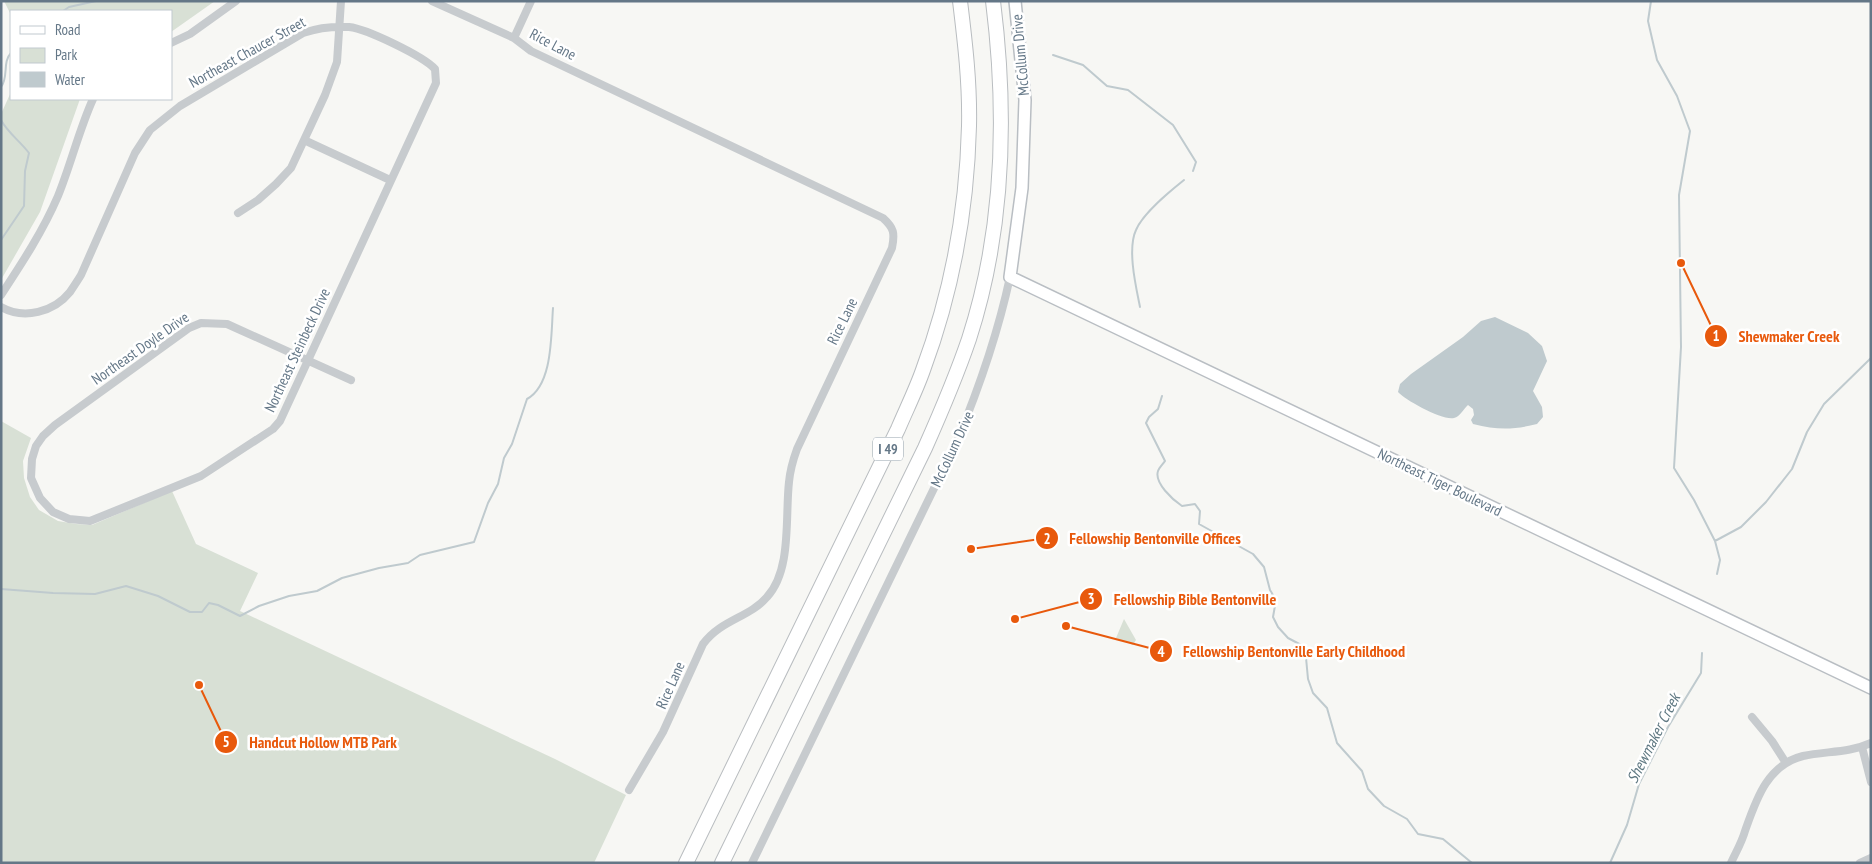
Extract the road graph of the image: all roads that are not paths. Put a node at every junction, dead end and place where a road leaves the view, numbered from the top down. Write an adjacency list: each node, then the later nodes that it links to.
1 (236, 1): 10 (street)
2 (341, 1): 8 (street)
3 (432, 1): 9 (street, Rice Lane)
4 (531, 1): 9 (street)
5 (960, 1): 30 (highway, I 49)
6 (993, 1): 31 (highway, I 49)
7 (1015, 1): 16 (street, McCollum Drive)
8 (339, 28): 11 (street, Northeast Chaucer Street); 13 (street); 18 (street, Northeast Chaucer Street)
9 (514, 38): 28 (street, Rice Lane)
10 (172, 43)
11 (436, 69): 14 (street, Northeast Steinbeck Drive)
12 (93, 100): 17 (street)
13 (304, 140): 14 (street); 15 (street)
14 (390, 180): 19 (street, Northeast Steinbeck Drive)
15 (238, 213)
16 (1010, 277): 22 (street, Northeast Tiger Boulevard); 32 (street, McCollum Drive)
17 (1, 296)
18 (1, 307)
19 (308, 361): 20 (street, Northeast Doyle Drive); 21 (street, Northeast Steinbeck Drive); 21 (street, Northeast Doyle Drive)
20 (351, 380)
21 (40, 498)
22 (1871, 688)
23 (1752, 717): 26 (street)
24 (1871, 743): 25 (street)
25 (1862, 747): 26 (street); 27 (street)
26 (1786, 763): 33 (street)
27 (1871, 782)
28 (629, 790)
29 (1871, 858): 34 (street)
30 (686, 863)
31 (722, 863)
32 (752, 863)
33 (1731, 863)
34 (1860, 863)

